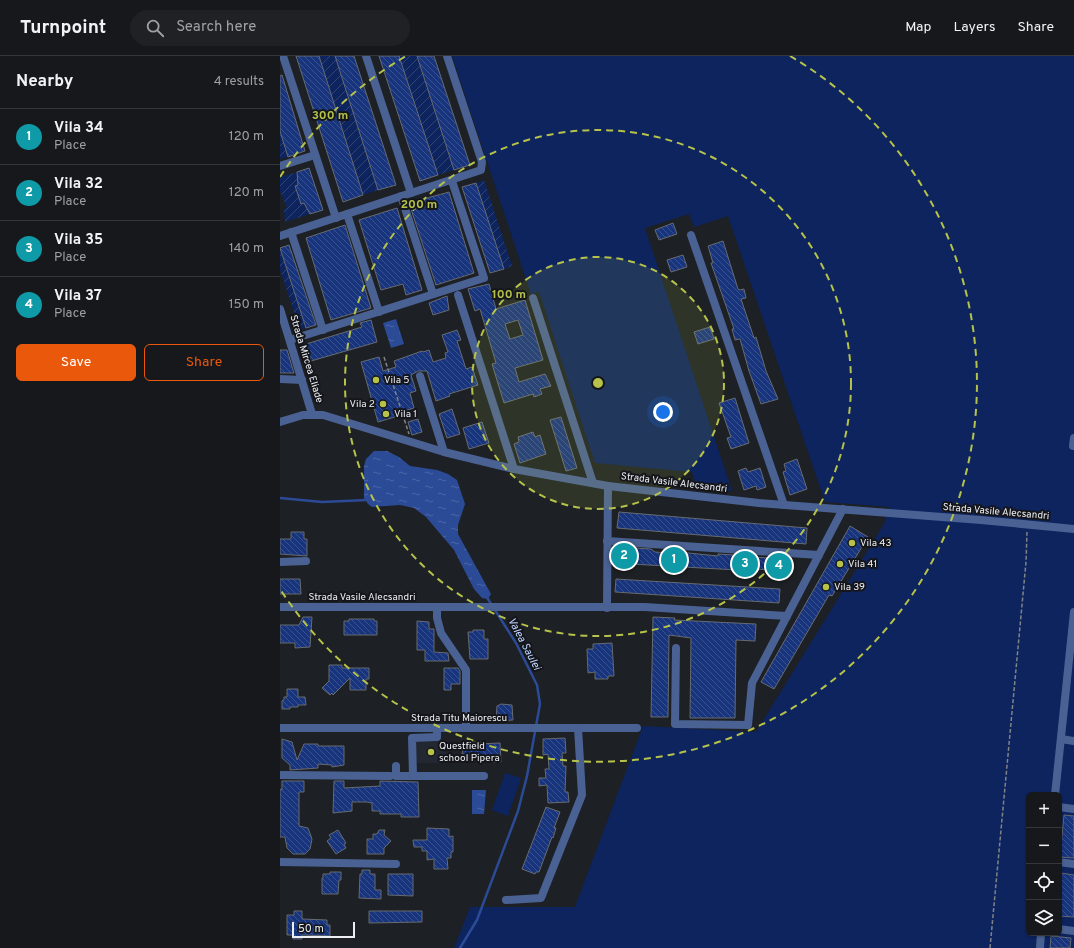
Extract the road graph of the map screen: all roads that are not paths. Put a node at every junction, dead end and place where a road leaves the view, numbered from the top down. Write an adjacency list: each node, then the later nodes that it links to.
1 (283, 56): 4 (street)
2 (366, 56): 7 (street)
3 (447, 56): 6 (street)
4 (315, 155): 5 (street); 10 (street)
5 (280, 166)
6 (452, 181): 7 (street); 14 (street)
7 (411, 194): 8 (street)
8 (401, 196): 9 (street); 14 (street)
9 (348, 214): 10 (street); 18 (street)
10 (336, 218): 11 (street)
11 (291, 232): 13 (street); 19 (street)
12 (691, 235): 32 (street)
13 (280, 236)
14 (432, 294): 18 (street)
15 (458, 296): 29 (street)
16 (533, 298): 30 (street)
17 (280, 309): 20 (street, Strada Mircea Eliade)
18 (379, 312): 19 (street)
19 (323, 330): 20 (street)
20 (290, 340): 23 (street, Strada Mircea Eliade)
21 (420, 376): 28 (street)
22 (280, 379): 23 (street)
23 (302, 380): 24 (street, Strada Mircea Eliade)
24 (312, 414): 25 (street, Strada Vasile Alecsandri); 28 (street, Strada Vasile Alecsandri)
25 (280, 422)
26 (1074, 438): 27 (street)
27 (1074, 446)
28 (444, 452): 29 (street, Strada Vasile Alecsandri)
29 (514, 469): 30 (street, Strada Vasile Alecsandri)
30 (593, 483): 31 (street, Strada Vasile Alecsandri)
31 (608, 486): 32 (street, Strada Vasile Alecsandri); 35 (street)
32 (784, 505): 33 (street, Strada Vasile Alecsandri)
33 (842, 509): 34 (street, Strada Vasile Alecsandri); 36 (street)
34 (1074, 529)
35 (608, 541): 36 (street); 41 (street)
36 (819, 555): 43 (street)
37 (306, 561): 38 (street)
38 (280, 562)
39 (280, 607): 40 (street, Strada Vasile Alecsandri)
40 (437, 607): 41 (street, Strada Vasile Alecsandri); 49 (street)
41 (606, 608): 43 (street, Strada Vasile Alecsandri)
42 (1074, 612): 44 (street)
43 (787, 616): 45 (street)
44 (1074, 616): 46 (street)
45 (676, 648)
46 (1071, 672): 52 (street)
47 (280, 728): 48 (street, Strada Titu Maiorescu)
48 (437, 728): 49 (street, Strada Titu Maiorescu); 57 (street)
49 (466, 728): 50 (street, Strada Titu Maiorescu)
50 (578, 728): 51 (street, Strada Titu Maiorescu); 66 (street)
51 (637, 728)
52 (1061, 739): 53 (street); 59 (street)
53 (1074, 741)
54 (396, 766): 57 (street)
55 (280, 775): 56 (street)
56 (390, 776)
57 (413, 776): 58 (street)
58 (484, 776)
59 (1055, 792)
60 (1062, 808): 61 (street)
61 (1074, 809)
62 (280, 862): 64 (street)
63 (1062, 862): 65 (street)
64 (396, 864)
65 (1074, 864)
66 (506, 900)
67 (1062, 930): 68 (street)
68 (1074, 931)
69 (1041, 936): 70 (street)
70 (1040, 948)

